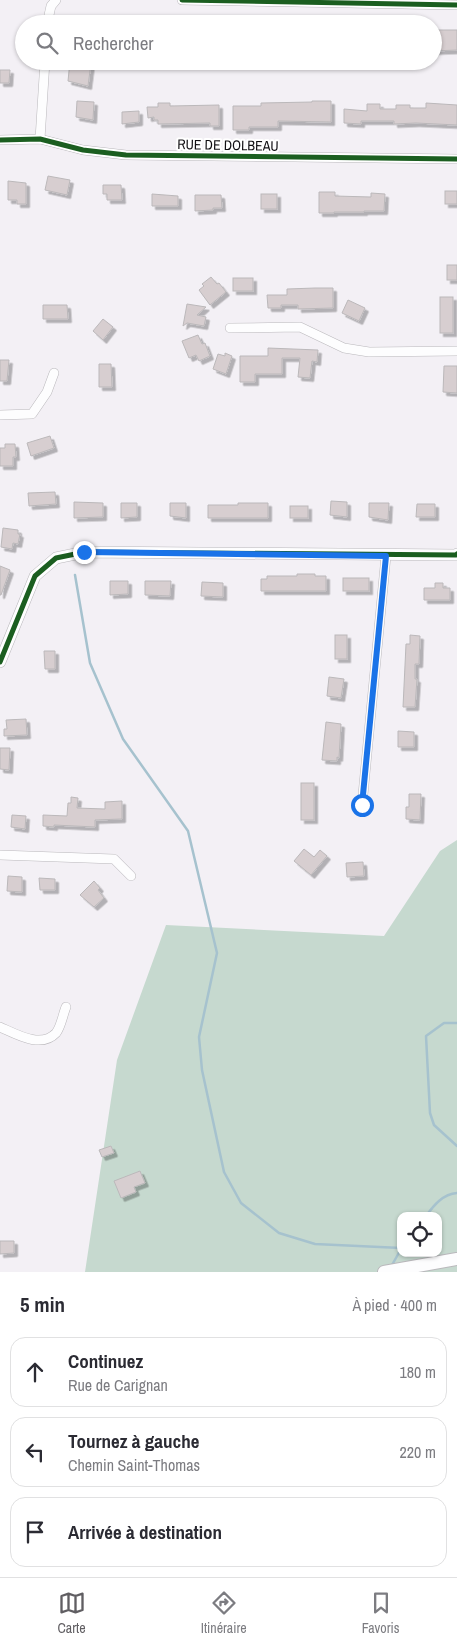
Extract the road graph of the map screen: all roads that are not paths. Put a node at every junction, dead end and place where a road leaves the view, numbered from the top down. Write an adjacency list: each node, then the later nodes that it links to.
1 (56, 0): 4 (street)
2 (182, 0): 3 (street)
3 (457, 5)
4 (49, 15)
5 (44, 70): 6 (street)
6 (40, 139): 7 (street, RUE DE DOLBEAU); 8 (street, RUE DE DOLBEAU)
7 (0, 140)
8 (457, 159)
9 (230, 328): 10 (street)
10 (457, 351)
11 (54, 373): 12 (street)
12 (0, 415)
13 (457, 554): 14 (street)
14 (386, 556): 15 (street); 16 (street)
15 (0, 662)
16 (362, 805)
17 (0, 855): 18 (street)
18 (131, 876)
19 (66, 1007): 20 (street)
20 (0, 1027)
21 (457, 1258): 22 (main road)
22 (384, 1272)

